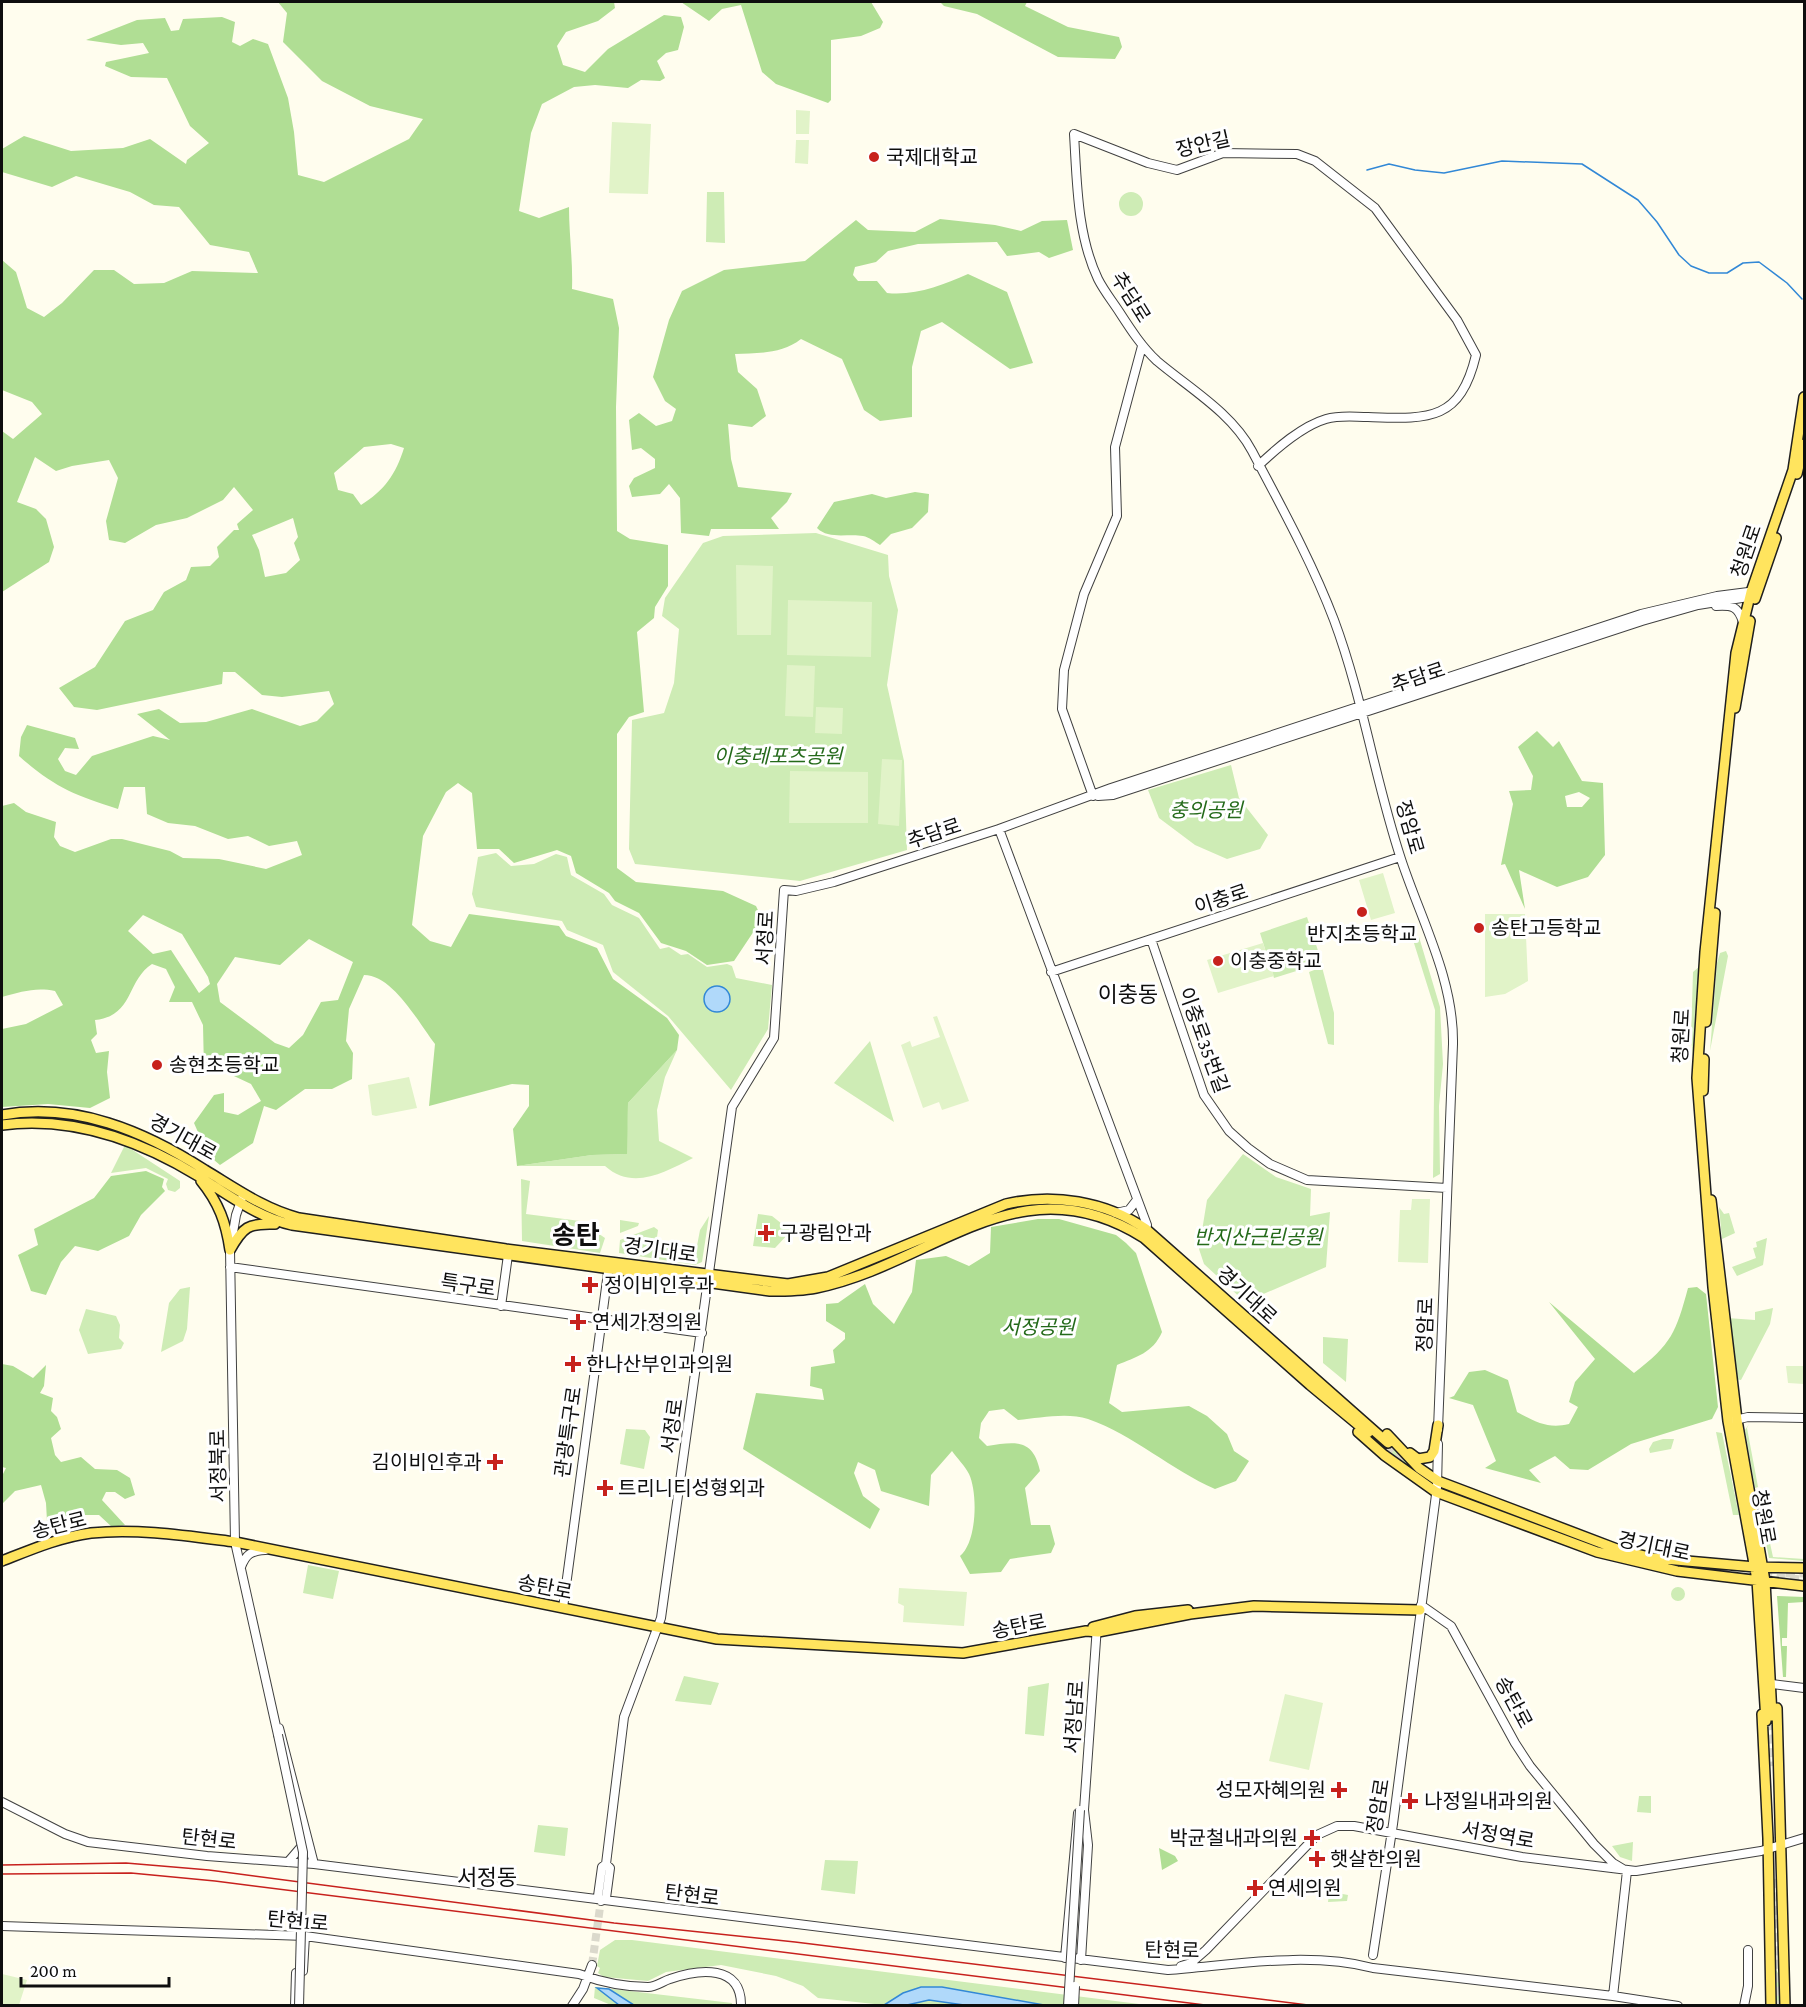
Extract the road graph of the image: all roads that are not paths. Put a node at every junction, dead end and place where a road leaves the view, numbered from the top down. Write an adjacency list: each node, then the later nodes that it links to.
1 (1074, 134): 2 (street, 추담로); 5 (street, 장안길)
2 (1142, 346): 5 (street, 추담로); 12 (street)
3 (1804, 397): 6 (main road, 청원로)
4 (1804, 441): 8 (main road, 청원로)
5 (1258, 466): 11 (street, 추담로)
6 (1756, 574): 7 (street); 8 (main road, 청원로)
7 (1729, 594): 8 (street, 추담로); 11 (street, 추담로)
8 (1754, 594): 9 (street, 추담로); 10 (main road, 청원로); 38 (main road, 청원로)
9 (1696, 606): 10 (street); 11 (street, 추담로)
10 (1743, 622): 38 (main road, 청원로)
11 (1361, 710): 12 (street, 추담로); 14 (street, 정암로)
12 (1093, 796): 13 (street, 추담로)
13 (999, 829): 15 (street, 추담로); 17 (street)
14 (1400, 857): 16 (street, 이충로); 21 (street, 정암로)
15 (784, 890): 32 (street, 서정로)
16 (1152, 939): 17 (street, 이충로); 21 (street, 이충로35번길)
17 (1051, 972): 23 (street)
18 (2, 1115): 22 (main road, 경기대로)
19 (2, 1125): 20 (main road, 경기대로)
20 (196, 1175): 24 (main road, 경기대로); 28 (main road)
21 (1447, 1188): 39 (street, 정암로)
22 (242, 1192): 24 (street, 서정북로); 30 (main road, 경기대로)
23 (1136, 1201): 25 (street); 27 (street)
24 (242, 1203): 26 (main road, 경기대로); 28 (street, 서정북로)
25 (1116, 1214): 27 (main road, 경기대로); 32 (main road, 경기대로)
26 (284, 1223): 28 (main road); 29 (main road, 경기대로)
27 (1145, 1234): 32 (main road, 경기대로); 36 (main road, 경기대로)
28 (230, 1250): 31 (street, 서정북로)
29 (508, 1255): 30 (main road, 경기대로); 33 (street)
30 (609, 1265): 32 (main road, 경기대로); 34 (street, 관광특구로)
31 (230, 1267): 33 (street, 특구로); 42 (street, 서정북로)
32 (709, 1279): 35 (street, 서정로)
33 (501, 1306): 34 (street, 특구로)
34 (600, 1319): 35 (street, 특구로); 51 (street, 관광특구로)
35 (702, 1333): 52 (street, 서정로)
36 (1273, 1348): 40 (main road, 경기대로); 41 (main road, 경기대로)
37 (1804, 1418): 38 (street)
38 (1733, 1420): 45 (main road, 청원로)
39 (1438, 1425): 40 (main road); 41 (street, 정암로)
40 (1388, 1442): 41 (main road, 경기대로)
41 (1437, 1486): 45 (main road, 경기대로); 48 (main road, 경기대로); 50 (street, 정암로)
42 (235, 1542): 43 (main road, 송탄로); 44 (main road, 송탄로); 47 (street, 서정북로)
43 (267, 1550): 47 (street); 51 (main road, 송탄로)
44 (2, 1561)
45 (1759, 1567): 46 (main road, 경기대로); 48 (main road, 청원로)
46 (1804, 1568)
47 (240, 1569): 57 (street, 서정북로)
48 (1761, 1580): 49 (main road, 경기대로); 54 (main road, 청원로)
49 (1804, 1586)
50 (1418, 1607): 53 (main road, 송탄로); 62 (street, 정암로); 70 (street, 송탄로)
51 (563, 1608): 52 (main road, 송탄로)
52 (655, 1629): 53 (main road, 송탄로); 71 (street, 서정로)
53 (1093, 1630): 59 (street, 서정남로)
54 (1767, 1685): 55 (street); 56 (main road, 청원로); 60 (main road, 청원로); 61 (main road, 청원로)
55 (1804, 1688)
56 (1769, 1721)
57 (273, 1723): 65 (street); 69 (street); 89 (street, 서정북로, bridge)
58 (2, 1802): 67 (street, 탄현로)
59 (1082, 1810): 77 (street); 78 (street); 91 (street, bridge); 92 (street, bridge)
60 (1782, 1823): 61 (main road); 64 (main road, 청원로)
61 (1767, 1824): 66 (main road, 청원로)
62 (1390, 1833): 70 (street, 서정역로); 74 (street, 서정역로); 76 (street, 정암로)
63 (1804, 1838): 64 (street)
64 (1782, 1845): 66 (street); 87 (main road, 청원로)
65 (300, 1848): 67 (street); 68 (street)
66 (1768, 1849): 70 (street); 88 (main road, 청원로)
67 (288, 1862): 68 (street, 탄현로)
68 (300, 1863): 69 (street, 탄현로)
69 (314, 1864): 71 (street, 탄현로)
70 (1627, 1871): 85 (street)
71 (601, 1901): 77 (street, 탄현로)
72 (2, 1926): 73 (street, 탄현1로)
73 (301, 1936): 84 (street, 탄현1로); 89 (street)
74 (1206, 1950): 82 (street); 83 (street, 서정역로)
75 (1748, 1950): 94 (street)
76 (1373, 1955): 79 (street); 81 (street)
77 (1065, 1958): 78 (street, 탄현로)
78 (1081, 1960): 83 (street, 탄현로)
79 (1362, 1964): 81 (street, 탄현로); 82 (street, 탄현로)
80 (592, 1965): 84 (street)
81 (1381, 1966): 85 (street, 탄현로)
82 (1212, 1967): 83 (street, 탄현로)
83 (1168, 1970)
84 (589, 1977): 86 (street, 탄현1로); 90 (street)
85 (1613, 1996): 93 (street, 탄현로)
86 (741, 2001)
87 (1784, 2004)
88 (1772, 2005)
89 (299, 2006)
90 (572, 2006)
91 (1068, 2006)
92 (1074, 2006)
93 (1678, 2006)
94 (1744, 2006)

